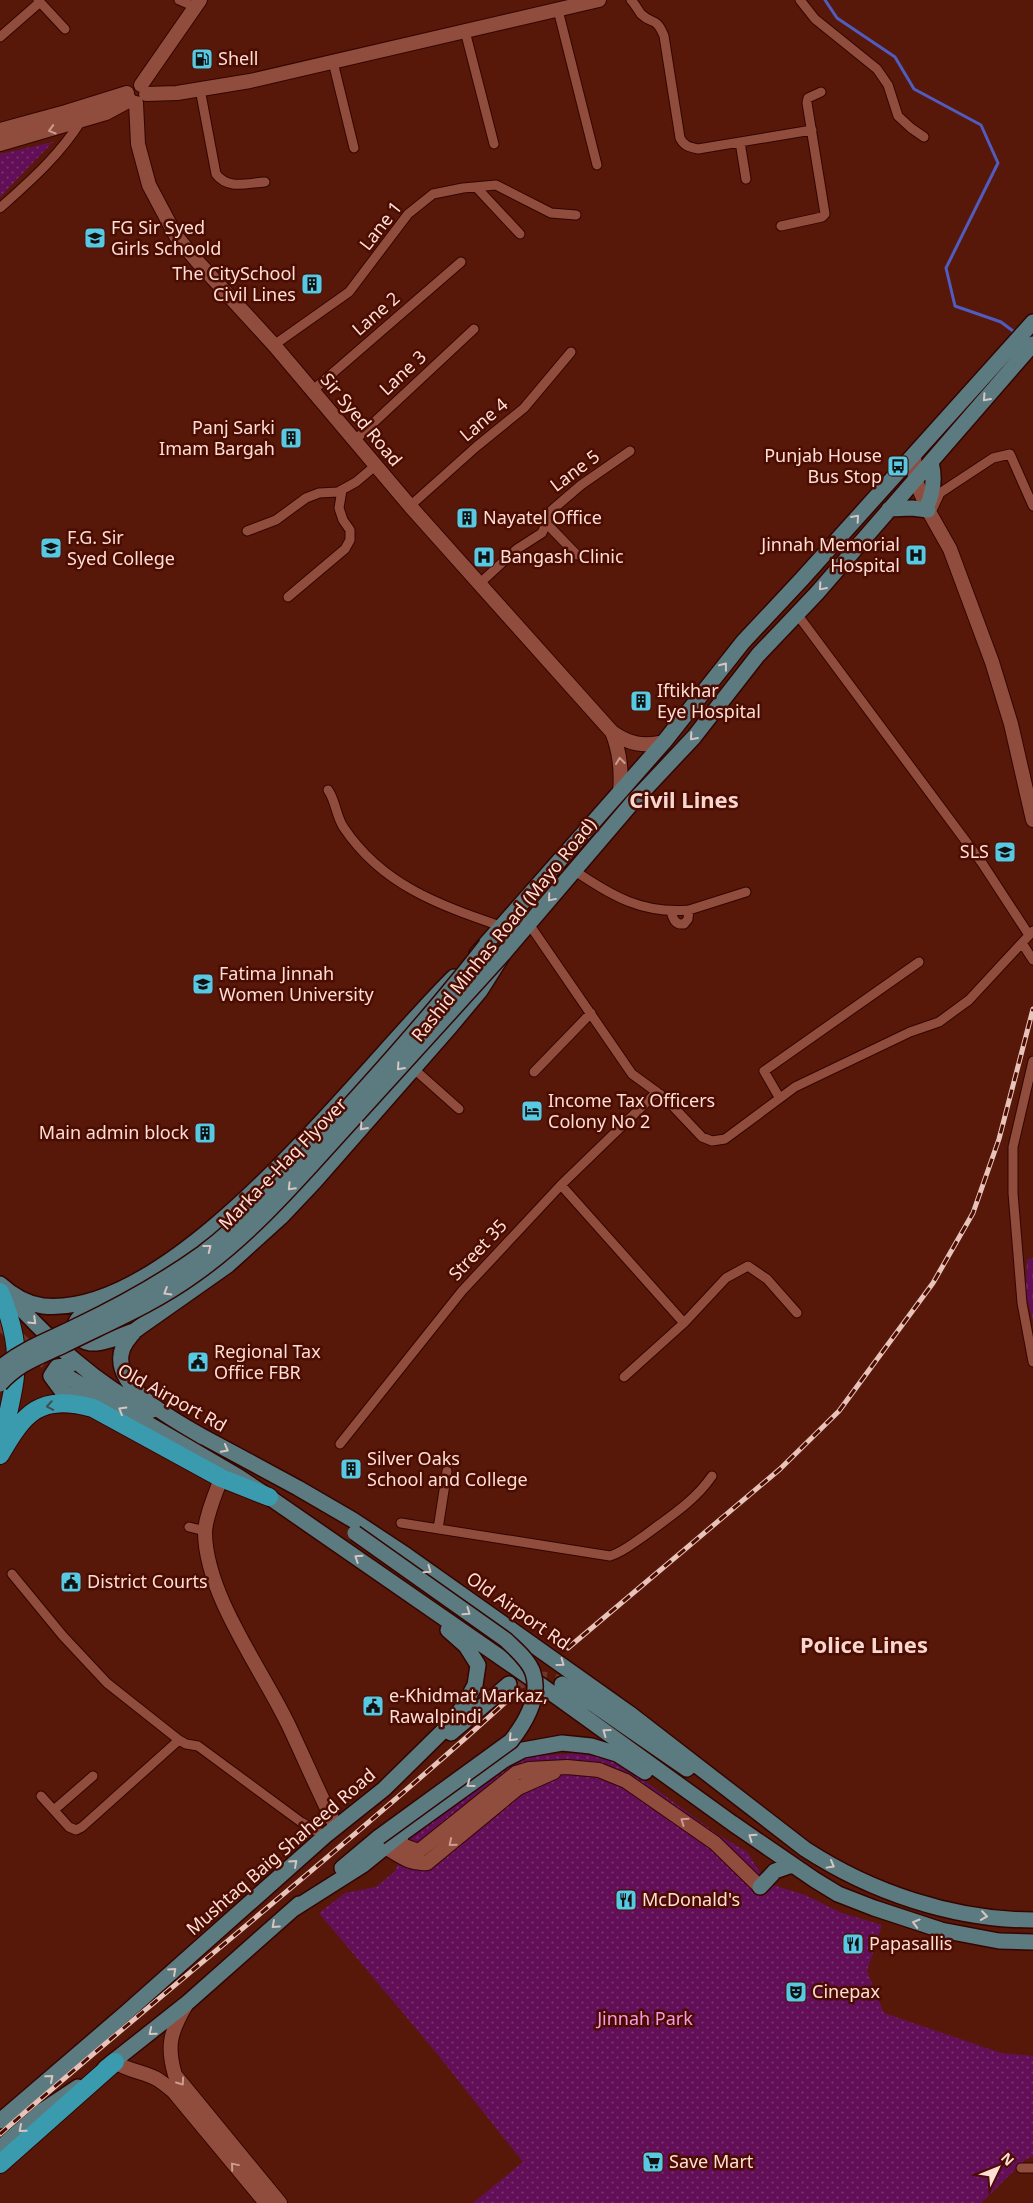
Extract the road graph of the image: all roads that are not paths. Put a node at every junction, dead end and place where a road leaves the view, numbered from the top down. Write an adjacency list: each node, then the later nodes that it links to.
1 (179, 0): 6 (street)
2 (631, 0): 19 (street)
3 (800, 0): 18 (street)
4 (39, 1): 8 (street); 10 (street)
5 (593, 1): 7 (street)
6 (197, 3): 14 (street)
7 (558, 10): 9 (street); 23 (street)
8 (64, 29)
9 (465, 31): 11 (street); 21 (street)
10 (0, 36)
11 (333, 62): 12 (street); 22 (street)
12 (200, 89): 14 (street); 25 (street)
13 (821, 92): 17 (street)
14 (136, 95): 15 (street); 16 (street); 35 (street, Sir Syed Road)
15 (81, 122): 20 (street, one-way to 20); 27 (street)
16 (0, 130)
17 (812, 130): 19 (street); 29 (street)
18 (924, 137)
19 (740, 142): 24 (street)
20 (0, 144)
21 (494, 144)
22 (354, 148)
23 (597, 165)
24 (746, 180)
25 (265, 182)
26 (476, 188): 28 (street, Lane 1); 30 (street); 35 (street, Lane 1)
27 (0, 208)
28 (576, 215)
29 (781, 226)
30 (520, 234)
31 (461, 262): 38 (street, Lane 2)
32 (1033, 322): 37 (main road, Rashid Minhas Road (Mayo Road))
33 (474, 329): 39 (street, Lane 3)
34 (1033, 344): 37 (main road, Rashid Minhas Road (Mayo Road))
35 (274, 345): 38 (street, Sir Syed Road)
36 (571, 352): 46 (street, Lane 4)
37 (1012, 357): 41 (main road, Rashid Minhas Road (Mayo Road)); 42 (main road, Rashid Minhas Road (Mayo Road), one-way to 42)
38 (312, 391): 39 (street, Sir Syed Road)
39 (354, 441): 43 (street, Sir Syed Road)
40 (630, 451): 50 (street, Lane 5)
41 (914, 454): 44 (street); 57 (main road, Rashid Minhas Road (Mayo Road), one-way to 41)
42 (931, 462): 44 (main road, Rashid Minhas Road (Mayo Road)); 49 (main road)
43 (375, 466): 45 (street); 46 (street, Sir Syed Road)
44 (916, 480): 48 (main road, Rashid Minhas Road (Mayo Road)); 49 (street)
45 (342, 490): 51 (street); 54 (street)
46 (410, 506): 53 (street, Sir Syed Road)
47 (1033, 506): 49 (street)
48 (889, 509): 49 (main road); 55 (main road, Rashid Minhas Road (Mayo Road), one-way to 55)
49 (929, 510): 60 (street)
50 (546, 523): 52 (street); 53 (street, Lane 5)
51 (247, 532)
52 (578, 555)
53 (479, 584): 56 (street, Sir Syed Road)
54 (288, 597)
55 (797, 614): 61 (main road, Rashid Minhas Road (Mayo Road), one-way to 61); 67 (street)
56 (612, 732): 57 (street, Sir Syed Road); 59 (street, Sir Syed Road, one-way to 56)
57 (664, 742): 59 (main road, Rashid Minhas Road (Mayo Road))
58 (328, 790): 66 (street)
59 (620, 792): 66 (main road, Rashid Minhas Road (Mayo Road))
60 (1033, 820)
61 (574, 871): 64 (street); 65 (main road, Rashid Minhas Road (Mayo Road), one-way to 65)
62 (746, 892): 63 (street)
63 (689, 910): 64 (street); 64 (street)
64 (670, 911)
65 (529, 924): 70 (main road, Rashid Minhas Road (Mayo Road)); 73 (street)
66 (503, 926): 69 (main road, Rashid Minhas Road (Mayo Road))
67 (1031, 933): 68 (street)
68 (1022, 943): 71 (street); 78 (street)
69 (486, 945): 83 (main road, Rashid Minhas Road (Mayo Road)); 90 (main road, Marka-e-Haq Flyover, one-way to 69, bridge)
70 (504, 953): 75 (main road, Rashid Minhas Road (Mayo Road)); 94 (main road, Marka-e-Haq Flyover, one-way to 94, bridge)
71 (1033, 960)
72 (919, 962): 78 (street)
73 (591, 1012): 76 (street); 77 (street)
74 (1033, 1061): 89 (street)
75 (414, 1068): 79 (street); 88 (main road, Rashid Minhas Road (Mayo Road), one-way to 88)
76 (534, 1072)
77 (656, 1093): 78 (street); 80 (street, Street 35)
78 (779, 1098)
79 (459, 1109)
80 (561, 1185): 87 (street); 97 (street, Street 35)
81 (0, 1285): 83 (main road, Rashid Minhas Road (Mayo Road)); 91 (main road, Old Airport Rd, one-way to 91)
82 (0, 1292): 98 (highway)
83 (112, 1293): 88 (main road)
84 (0, 1308): 86 (highway)
85 (797, 1313): 87 (street)
86 (0, 1315)
87 (684, 1323): 93 (street)
88 (137, 1329): 96 (main road, Rashid Minhas Road (Mayo Road))
89 (1033, 1362)
90 (0, 1368)
91 (85, 1369): 95 (main road); 96 (main road, Old Airport Rd)
92 (63, 1374): 104 (main road, one-way to 92)
93 (624, 1377)
94 (0, 1384)
95 (93, 1408): 99 (highway, one-way to 99); 102 (highway)
96 (203, 1437): 103 (main road, Old Airport Rd, one-way to 103)
97 (340, 1444)
98 (0, 1448)
99 (0, 1455)
100 (447, 1471): 107 (street)
101 (712, 1476): 107 (street)
102 (221, 1478): 104 (highway); 108 (street)
103 (298, 1488): 111 (main road, Old Airport Rd, one-way to 111); 124 (main road, one-way to 124, bridge)
104 (270, 1497): 110 (main road, one-way to 104)
105 (402, 1523): 107 (street)
106 (189, 1528): 108 (street)
107 (438, 1529)
108 (205, 1531): 122 (street)
109 (12, 1574): 115 (street)
110 (400, 1586): 112 (main road); 118 (main road, Mushtaq Baig Shaheed Road)
111 (502, 1622): 112 (main road); 125 (main road, Old Airport Rd, one-way to 125)
112 (490, 1649): 121 (main road, one-way to 112)
113 (509, 1684): 118 (main road)
114 (562, 1684): 125 (main road)
115 (179, 1740): 120 (street); 122 (street)
116 (599, 1770): 123 (street); 124 (street, one-way to 124); 127 (street, one-way to 116)
117 (93, 1776): 120 (street)
118 (384, 1789): 122 (main road, Mushtaq Baig Shaheed Road)
119 (41, 1796): 120 (street)
120 (54, 1810)
121 (732, 1824): 123 (main road, one-way to 123); 126 (main road, one-way to 121)
122 (330, 1832): 132 (main road, Mushtaq Baig Shaheed Road, one-way to 122)
123 (400, 1835): 124 (main road)
124 (382, 1842): 130 (main road, one-way to 130)
125 (805, 1848): 128 (main road, Old Airport Rd, one-way to 128)
126 (792, 1865): 127 (main road); 129 (main road, one-way to 126)
127 (760, 1887)
128 (1033, 1920)
129 (1033, 1942)
130 (186, 2004): 131 (main road, one-way to 131); 138 (street, one-way to 138)
131 (115, 2062): 133 (main road, one-way to 133); 134 (highway); 137 (street, one-way to 131)
132 (0, 2121)
133 (0, 2148)
134 (0, 2164)
135 (1021, 2168): 136 (street)
136 (1033, 2168)
137 (266, 2203)
138 (280, 2203)

